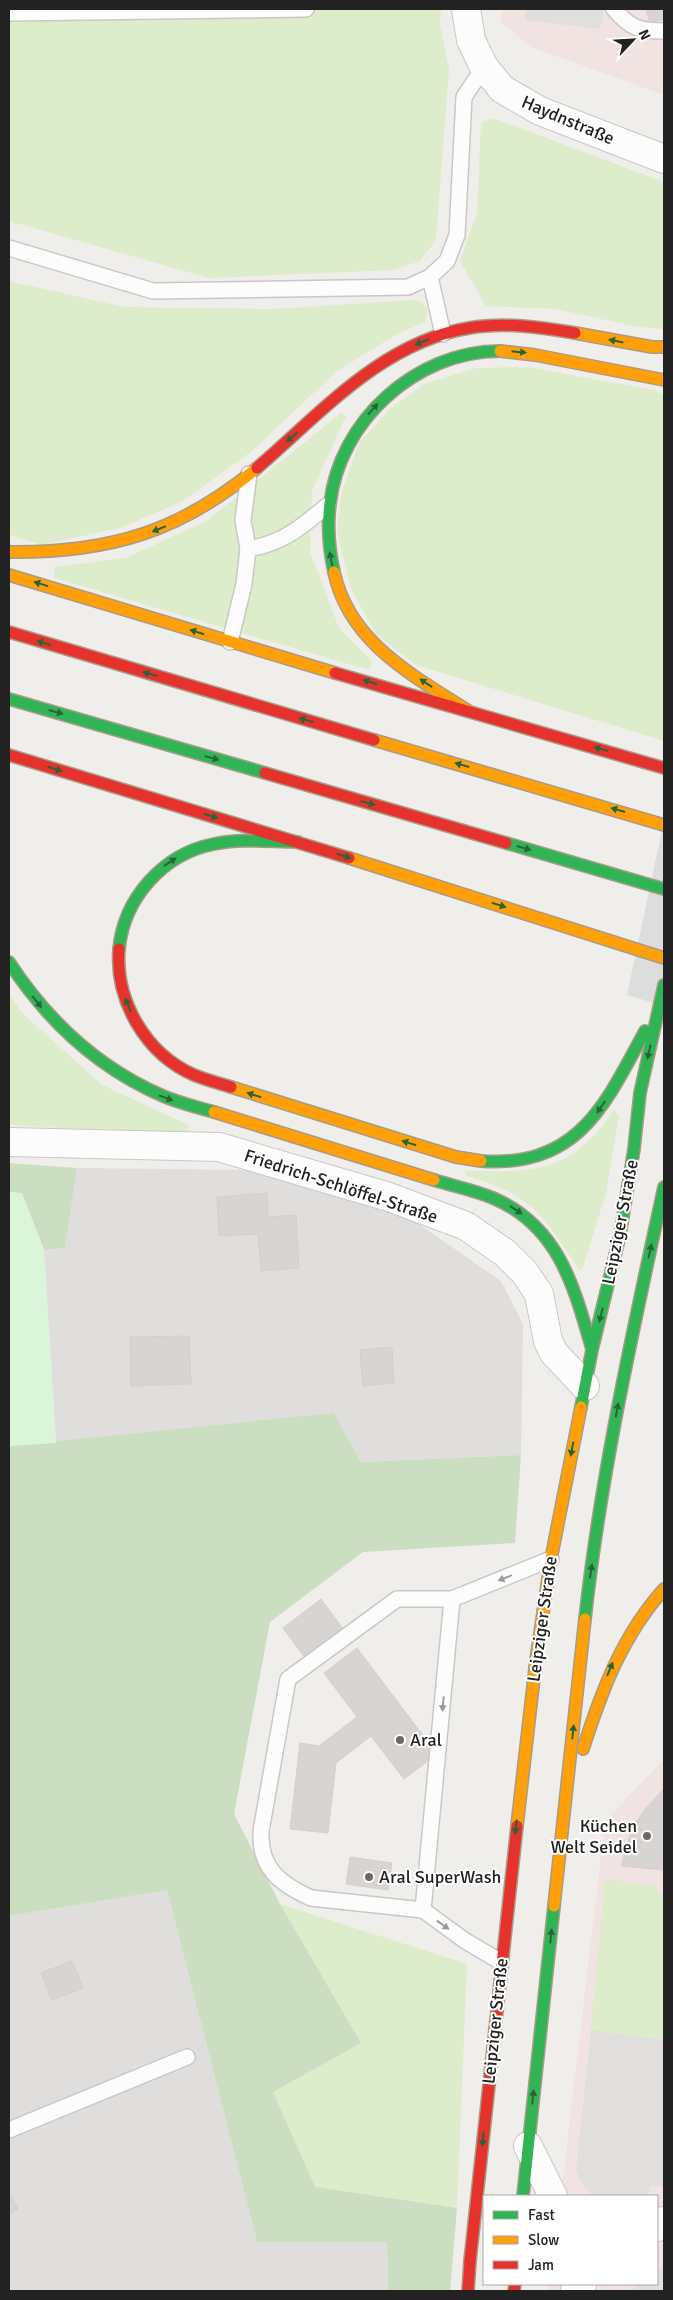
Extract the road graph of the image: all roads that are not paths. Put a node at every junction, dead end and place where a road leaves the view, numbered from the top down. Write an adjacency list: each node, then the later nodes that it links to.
1 (306, 9): 4 (lane)
2 (466, 9): 6 (street, Haydnstraße)
3 (614, 9): 5 (lane)
4 (9, 13)
5 (664, 31)
6 (484, 66): 7 (street, Haydnstraße); 9 (lane)
7 (664, 159)
8 (9, 248): 9 (lane)
9 (430, 277): 10 (lane)
10 (443, 334): 11 (main road, one-way to 10); 13 (main road, one-way to 13)
11 (664, 347)
12 (664, 380): 14 (main road, one-way to 12)
13 (249, 474): 15 (lane); 16 (main road, one-way to 16)
14 (328, 506): 15 (lane); 21 (main road, one-way to 14)
15 (248, 550): 19 (lane)
16 (9, 552)
17 (9, 575): 19 (main road, one-way to 17)
18 (9, 632): 24 (main road, one-way to 18)
19 (230, 642): 21 (main road, one-way to 19)
20 (9, 699): 26 (main road, one-way to 26)
21 (467, 710): 23 (main road, one-way to 21)
22 (9, 755): 25 (main road, one-way to 25)
23 (664, 768)
24 (664, 825)
25 (298, 842): 27 (main road, one-way to 27); 30 (main road, one-way to 25)
26 (664, 889)
27 (664, 958)
28 (9, 962): 33 (main road, one-way to 33)
29 (664, 985): 30 (main road, Leipziger Straße)
30 (660, 1004): 33 (main road, Leipziger Straße, one-way to 33)
31 (9, 1142): 34 (street, Friedrich-Schlöffel-Straße)
32 (664, 1187): 38 (main road, Leipziger Straße, one-way to 32)
33 (592, 1350): 34 (main road, Leipziger Straße)
34 (585, 1386): 35 (main road, Leipziger Straße, one-way to 35)
35 (550, 1559): 37 (lane, one-way to 37); 40 (main road, Leipziger Straße, one-way to 40)
36 (664, 1589): 38 (main road, one-way to 36)
37 (452, 1599): 39 (lane, one-way to 39); 39 (lane)
38 (566, 1798): 43 (main road, Leipziger Straße, one-way to 38)
39 (423, 1910): 40 (lane, one-way to 40)
40 (501, 1962): 44 (main road, Leipziger Straße, one-way to 44)
41 (187, 2057): 42 (lane)
42 (9, 2130)
43 (528, 2146): 45 (main road, Leipziger Straße); 46 (street)
44 (485, 2195)
45 (523, 2195)
46 (552, 2195)
47 (483, 2219): 48 (main road, Leipziger Straße, one-way to 48)
48 (480, 2262): 49 (main road, Leipziger Straße)
49 (468, 2291)

